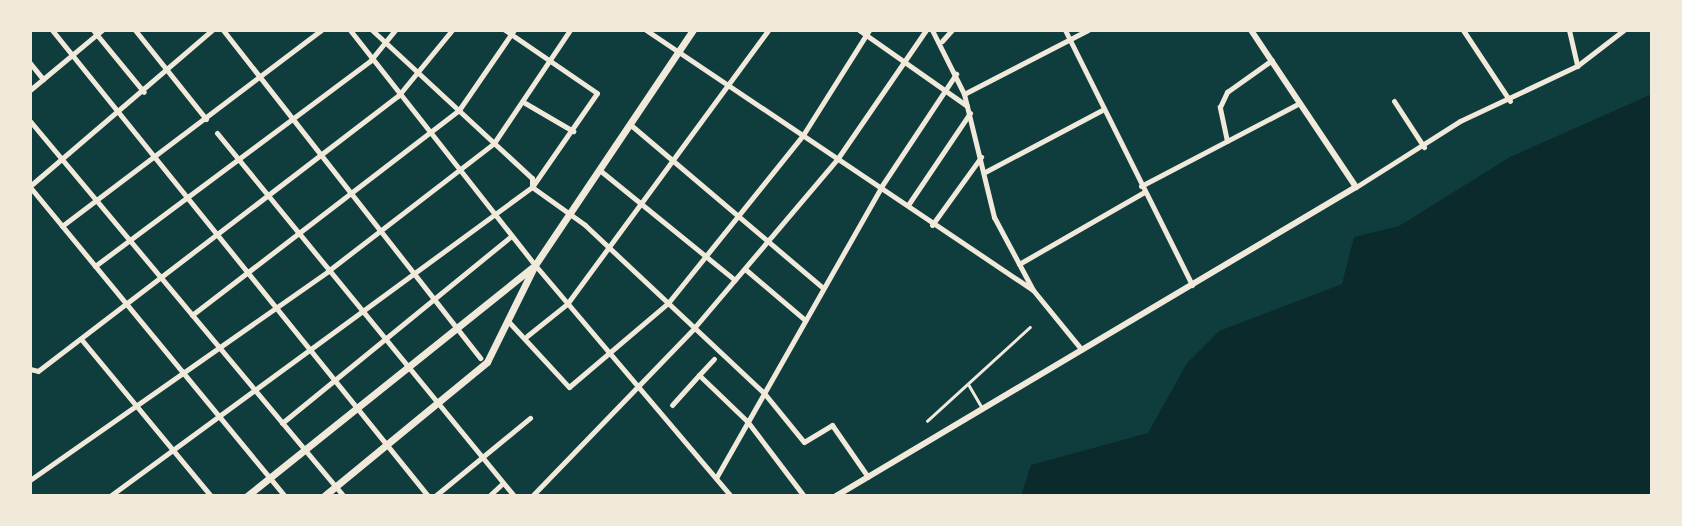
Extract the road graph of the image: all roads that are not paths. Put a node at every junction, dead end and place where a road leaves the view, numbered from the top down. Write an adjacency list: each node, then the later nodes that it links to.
1 (52, 30): 33 (street)
2 (135, 30): 40 (street)
3 (223, 30): 43 (street)
4 (321, 30): 43 (street)
5 (350, 30): 35 (street)
6 (372, 30): 31 (street)
7 (395, 30): 31 (street)
8 (452, 30): 42 (street)
9 (505, 30): 25 (street)
10 (570, 30): 36 (street)
11 (646, 30): 32 (street)
12 (693, 30): 32 (main road)
13 (757, 30): 26 (street)
14 (859, 30): 27 (street)
15 (926, 30): 38 (street)
16 (932, 30): 30 (street)
17 (952, 30): 30 (street)
18 (1065, 30): 29 (street)
19 (1088, 30): 29 (street)
20 (1251, 30): 34 (street)
21 (1463, 30): 52 (street)
22 (1569, 30): 39 (street)
23 (1624, 30): 39 (street)
24 (97, 31): 33 (street); 48 (street)
25 (513, 32): 36 (street); 56 (street)
26 (767, 32): 45 (street)
27 (867, 32): 38 (street); 67 (street)
28 (211, 33): 40 (street)
29 (1070, 39): 49 (street); 57 (street)
30 (942, 41): 41 (street)
31 (386, 42): 35 (street); 42 (street)
32 (680, 51): 45 (street); 63 (main road)
33 (72, 55): 44 (street); 58 (street)
34 (1272, 60): 54 (street); 68 (street)
35 (370, 61): 50 (street); 61 (street)
36 (550, 61): 53 (street); 64 (street)
37 (30, 63): 44 (street)
38 (903, 63): 47 (street); 74 (street)
39 (1577, 66): 52 (street)
40 (168, 72): 48 (street); 60 (street)
41 (956, 74): 47 (street); 49 (street)
42 (421, 75): 50 (street); 56 (street)
43 (260, 77): 60 (street); 61 (street)
44 (43, 79): 46 (street)
45 (732, 86): 67 (street); 77 (street)
46 (30, 90)
47 (944, 91): 55 (street); 83 (street)
48 (144, 92): 58 (street)
49 (964, 94): 55 (street)
50 (398, 96): 66 (street); 71 (street)
51 (1394, 101): 70 (street)
52 (1510, 101): 70 (street)
53 (525, 103): 64 (street); 69 (street)
54 (1300, 103): 68 (street); 84 (street)
55 (967, 106): 59 (street)
56 (459, 110): 66 (street); 69 (street)
57 (1102, 110): 80 (street); 85 (street)
58 (119, 113): 72 (street); 75 (street)
59 (970, 113): 73 (street); 91 (street)
60 (206, 119): 72 (street)
61 (293, 119): 71 (street); 76 (street)
62 (30, 121): 75 (street)
63 (632, 126): 77 (street); 79 (main road)
64 (573, 131): 82 (street)
65 (216, 133): 76 (street)
66 (430, 135): 78 (street); 86 (street)
67 (803, 135): 74 (street); 94 (street)
68 (1227, 141): 85 (street)
69 (494, 143): 78 (street); 82 (street)
70 (1424, 147): 84 (street)
71 (321, 154): 86 (street); 87 (street)
72 (155, 157): 88 (street); 89 (street)
73 (981, 157): 80 (street); 95 (street)
74 (838, 158): 83 (street); 102 (street)
75 (62, 160): 81 (street); 89 (street)
76 (237, 160): 87 (street); 88 (street)
77 (674, 162): 90 (street); 94 (street)
78 (459, 172): 92 (street); 97 (street)
79 (602, 172): 90 (street); 93 (main road)
80 (985, 173): 105 (street)
81 (30, 186): 96 (street)
82 (532, 187): 92 (street); 93 (street)
83 (881, 187): 91 (street); 115 (street)
84 (1356, 187): 114 (street)
85 (1143, 189): 105 (street); 114 (street)
86 (352, 194): 97 (street); 99 (street)
87 (266, 195): 98 (street); 99 (street)
88 (187, 197): 98 (street); 101 (street)
89 (96, 201): 96 (street); 101 (street)
90 (642, 204): 103 (street); 104 (street)
91 (908, 205): 95 (street)
92 (495, 216): 100 (street); 112 (street)
93 (570, 216): 103 (street); 106 (main road)
94 (738, 216): 102 (street); 104 (street)
95 (932, 225): 116 (street)
96 (62, 226): 107 (street)
97 (381, 231): 109 (street); 112 (street)
98 (216, 233): 110 (street); 111 (street)
99 (299, 235): 109 (street); 110 (street)
100 (511, 236): 106 (street); 117 (street)
101 (130, 241): 107 (street); 111 (street)
102 (768, 241): 108 (street); 115 (street)
103 (609, 248): 119 (street); 120 (street)
104 (706, 256): 113 (street); 119 (street)
105 (1019, 264): 116 (street)
106 (535, 265): 120 (street); 125 (main road); 127 (main road)
107 (95, 266): 118 (street)
108 (744, 269): 113 (street); 124 (street)
109 (328, 271): 121 (street); 123 (street)
110 (248, 272): 121 (street); 122 (street)
111 (160, 276): 118 (street); 122 (street)
112 (416, 276): 117 (street); 123 (street)
113 (735, 280): 128 (street)
114 (1192, 285): 133 (street)
115 (823, 288): 124 (street)
116 (1033, 290): 133 (street)
117 (434, 299): 127 (street); 131 (street)
118 (125, 302): 130 (street); 140 (street)
119 (668, 303): 128 (street); 135 (street)
120 (567, 304): 129 (street); 135 (street)
121 (277, 308): 132 (street); 134 (street)
122 (192, 315): 132 (street)
123 (364, 315): 131 (street); 134 (street)
124 (805, 320): 146 (street)
125 (508, 321): 129 (street); 147 (main road)
126 (1030, 327): 143 (lane)
127 (457, 328): 136 (street); 138 (main road)
128 (694, 328): 144 (street); 146 (street)
129 (527, 336): 135 (street)
130 (81, 339): 139 (street); 149 (street)
131 (384, 339): 138 (street); 142 (street)
132 (220, 348): 140 (street); 145 (street)
133 (1082, 350): 151 (street)
134 (312, 352): 142 (street); 145 (street)
135 (609, 353): 144 (street)
136 (480, 358)
137 (713, 359): 141 (street)
138 (408, 367): 147 (street); 150 (main road)
139 (30, 369)
140 (184, 374): 149 (street); 152 (street)
141 (699, 375): 148 (street); 154 (street)
142 (335, 380): 150 (street); 156 (street)
143 (968, 383): 151 (lane); 155 (lane)
144 (638, 386): 163 (street); 177 (street)
145 (256, 391): 152 (street); 156 (street)
146 (764, 393): 154 (street); 161 (street)
147 (437, 403): 157 (main road); 160 (street)
148 (672, 405)
149 (139, 406): 158 (street); 164 (street)
150 (357, 408): 157 (street); 159 (main road)
151 (983, 409): 161 (street)
152 (219, 416): 158 (street); 162 (street)
153 (530, 418): 160 (street)
154 (747, 421): 163 (street); 179 (street)
155 (928, 421)
156 (282, 423): 159 (street)
157 (387, 445): 166 (main road); 173 (street)
158 (174, 450): 167 (street); 168 (street)
159 (305, 450): 162 (main road); 166 (street)
160 (482, 458): 165 (street); 174 (street)
161 (869, 477): 180 (street)
162 (270, 478): 169 (main road); 170 (street)
163 (716, 478): 178 (street)
164 (30, 480)
165 (503, 483): 175 (street); 176 (street)
166 (336, 487): 171 (main road); 172 (street)
167 (110, 496)
168 (211, 496)
169 (247, 496)
170 (285, 496)
171 (324, 496)
172 (344, 496)
173 (428, 496)
174 (435, 496)
175 (489, 496)
176 (514, 496)
177 (532, 496)
178 (731, 496)
179 (804, 496)
180 (836, 496)

